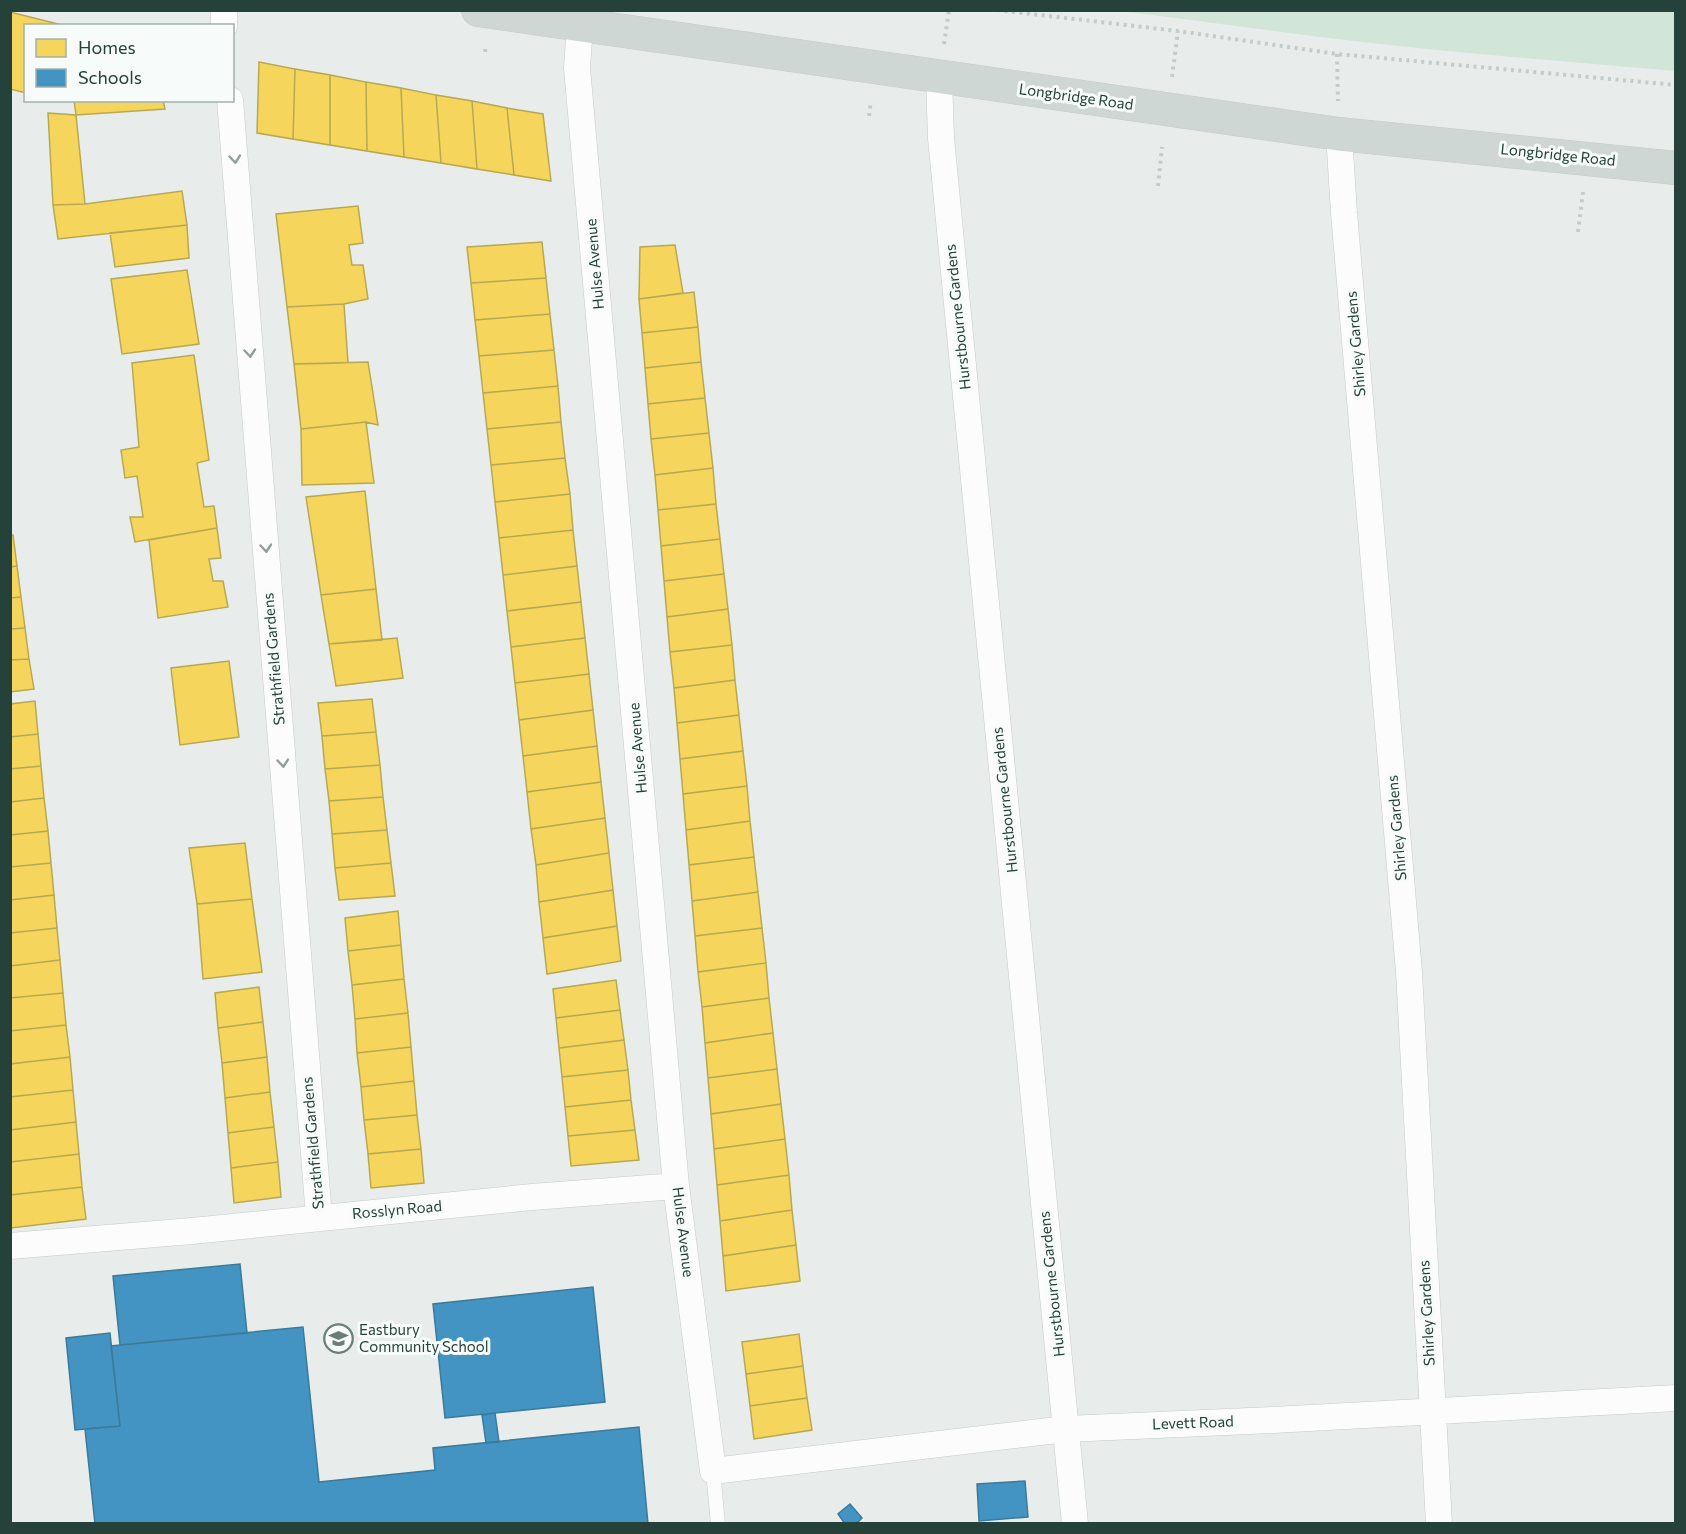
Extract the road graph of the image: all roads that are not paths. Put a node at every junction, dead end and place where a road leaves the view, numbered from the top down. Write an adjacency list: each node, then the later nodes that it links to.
1 (478, 10): 2 (main road, Longbridge Road)
2 (580, 24): 3 (main road, Longbridge Road); 7 (street, Hulse Avenue)
3 (939, 77): 5 (main road, Longbridge Road); 12 (street, Hurstbourne Gardens)
4 (230, 102): 8 (street, Strathfield Gardens, one-way to 8)
5 (1339, 122): 6 (main road, Longbridge Road); 11 (street, Shirley Gardens)
6 (1676, 168)
7 (676, 1186): 8 (street, Rosslyn Road); 13 (street, Hulse Avenue)
8 (319, 1217): 9 (street, Rosslyn Road)
9 (10, 1246)
10 (1676, 1398): 11 (street, Levett Road)
11 (1433, 1411): 12 (street, Levett Road); 16 (street, Shirley Gardens)
12 (1066, 1429): 13 (street, Levett Road); 15 (street, Hurstbourne Gardens)
13 (713, 1471): 14 (lane)
14 (718, 1524)
15 (1075, 1524)
16 (1439, 1524)

